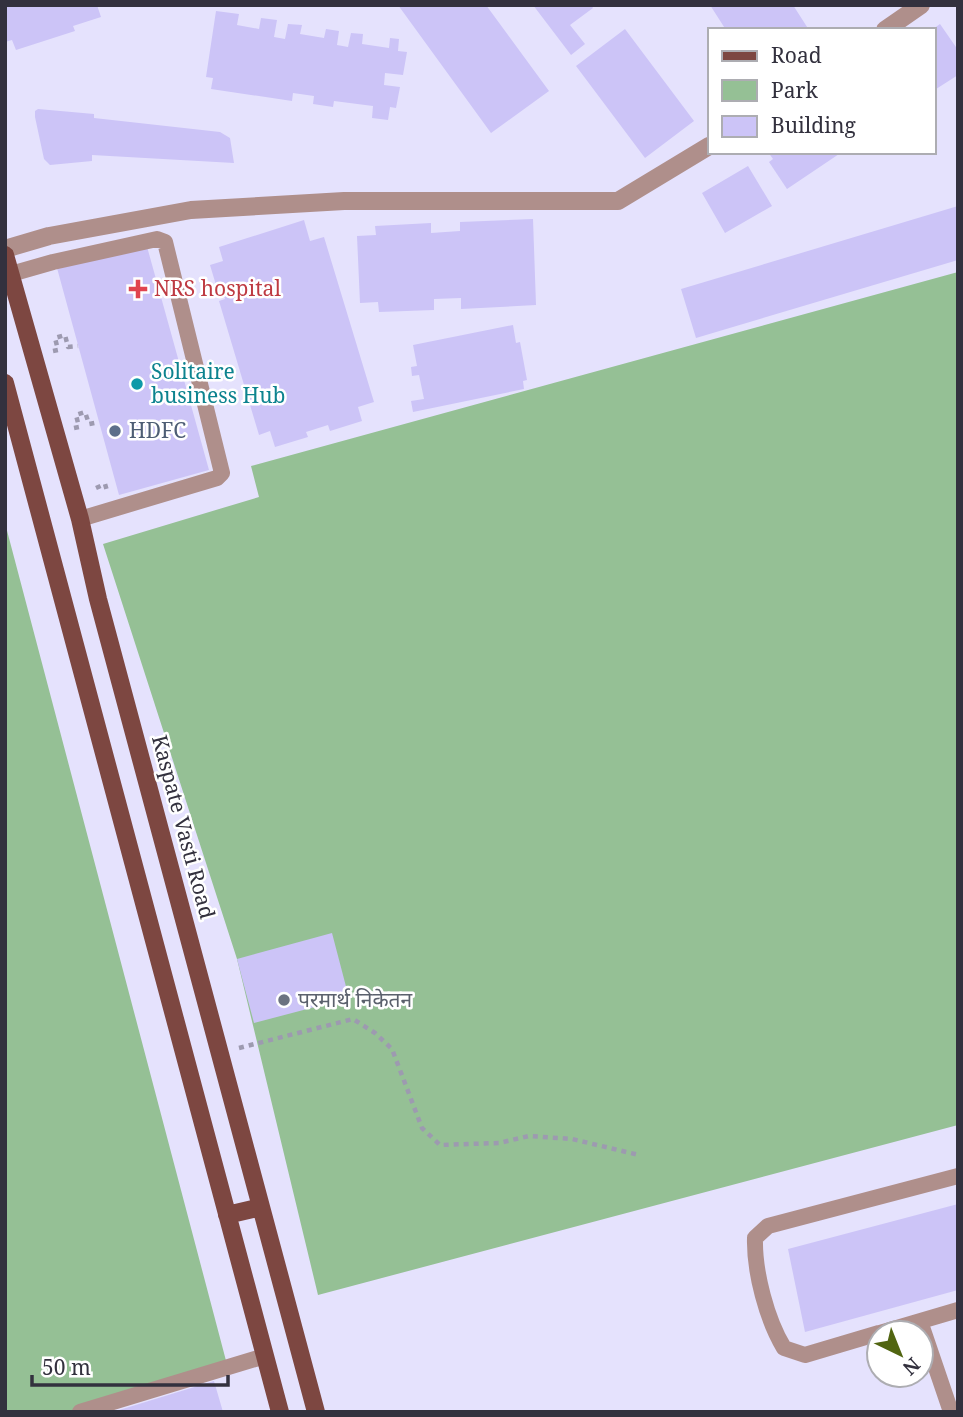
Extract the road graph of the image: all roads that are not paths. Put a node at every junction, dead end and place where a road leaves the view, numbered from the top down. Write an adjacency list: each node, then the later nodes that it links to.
1 (921, 5): 2 (street)
2 (888, 28)
3 (708, 147): 4 (street)
4 (5, 252): 5 (main road, Kaspate Vasti Road)
5 (11, 274): 7 (main road, Kaspate Vasti Road); 7 (lane)
6 (5, 383): 10 (main road)
7 (79, 519): 9 (main road, Kaspate Vasti Road)
8 (958, 1176): 13 (lane)
9 (261, 1207): 10 (main road); 19 (main road, Kaspate Vasti Road)
10 (227, 1215): 14 (main road)
11 (958, 1310): 12 (lane)
12 (927, 1319)
13 (865, 1337)
14 (265, 1356): 17 (lane); 18 (main road)
15 (935, 1361): 16 (lane)
16 (953, 1408)
17 (80, 1412)
18 (280, 1412)
19 (316, 1412)

